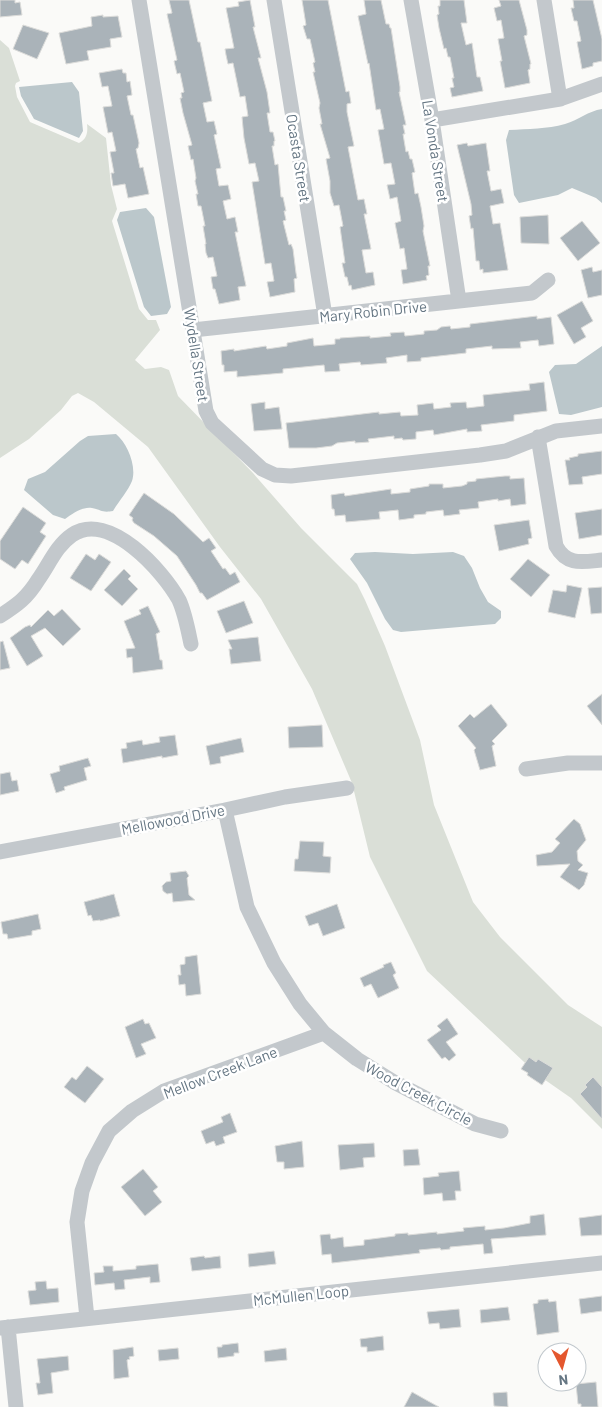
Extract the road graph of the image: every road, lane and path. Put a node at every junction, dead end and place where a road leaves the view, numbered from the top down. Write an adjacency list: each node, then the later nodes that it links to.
1 (139, 0): 11 (street, Wydella Street)
2 (274, 0): 10 (street, Ocasta Street)
3 (411, 0): 7 (street, La Vonda Street)
4 (544, 0): 6 (street)
5 (602, 84): 6 (street)
6 (560, 99): 7 (street)
7 (432, 120): 9 (street, La Vonda Street)
8 (548, 280): 9 (street, Mary Robin Drive)
9 (459, 301): 10 (street, Mary Robin Drive)
10 (325, 316): 11 (street, Mary Robin Drive)
11 (193, 330): 13 (street, Wydella Street)
12 (602, 426): 13 (street, Wydella Street)
13 (538, 437): 14 (street)
14 (602, 560)
15 (0, 616): 16 (street)
16 (192, 644)
17 (602, 763): 18 (street)
18 (526, 768)
19 (346, 788): 20 (street, Mellowood Drive)
20 (224, 810): 21 (street, Mellowood Drive); 22 (street, Wood Creek Circle)
21 (0, 852)
22 (324, 1033): 23 (street, Wood Creek Circle); 25 (street, Mellow Creek Lane)
23 (501, 1131)
24 (602, 1263): 25 (street, McMullen Loop)
25 (87, 1318): 26 (street, McMullen Loop)
26 (4, 1328): 27 (street)
27 (16, 1407)

